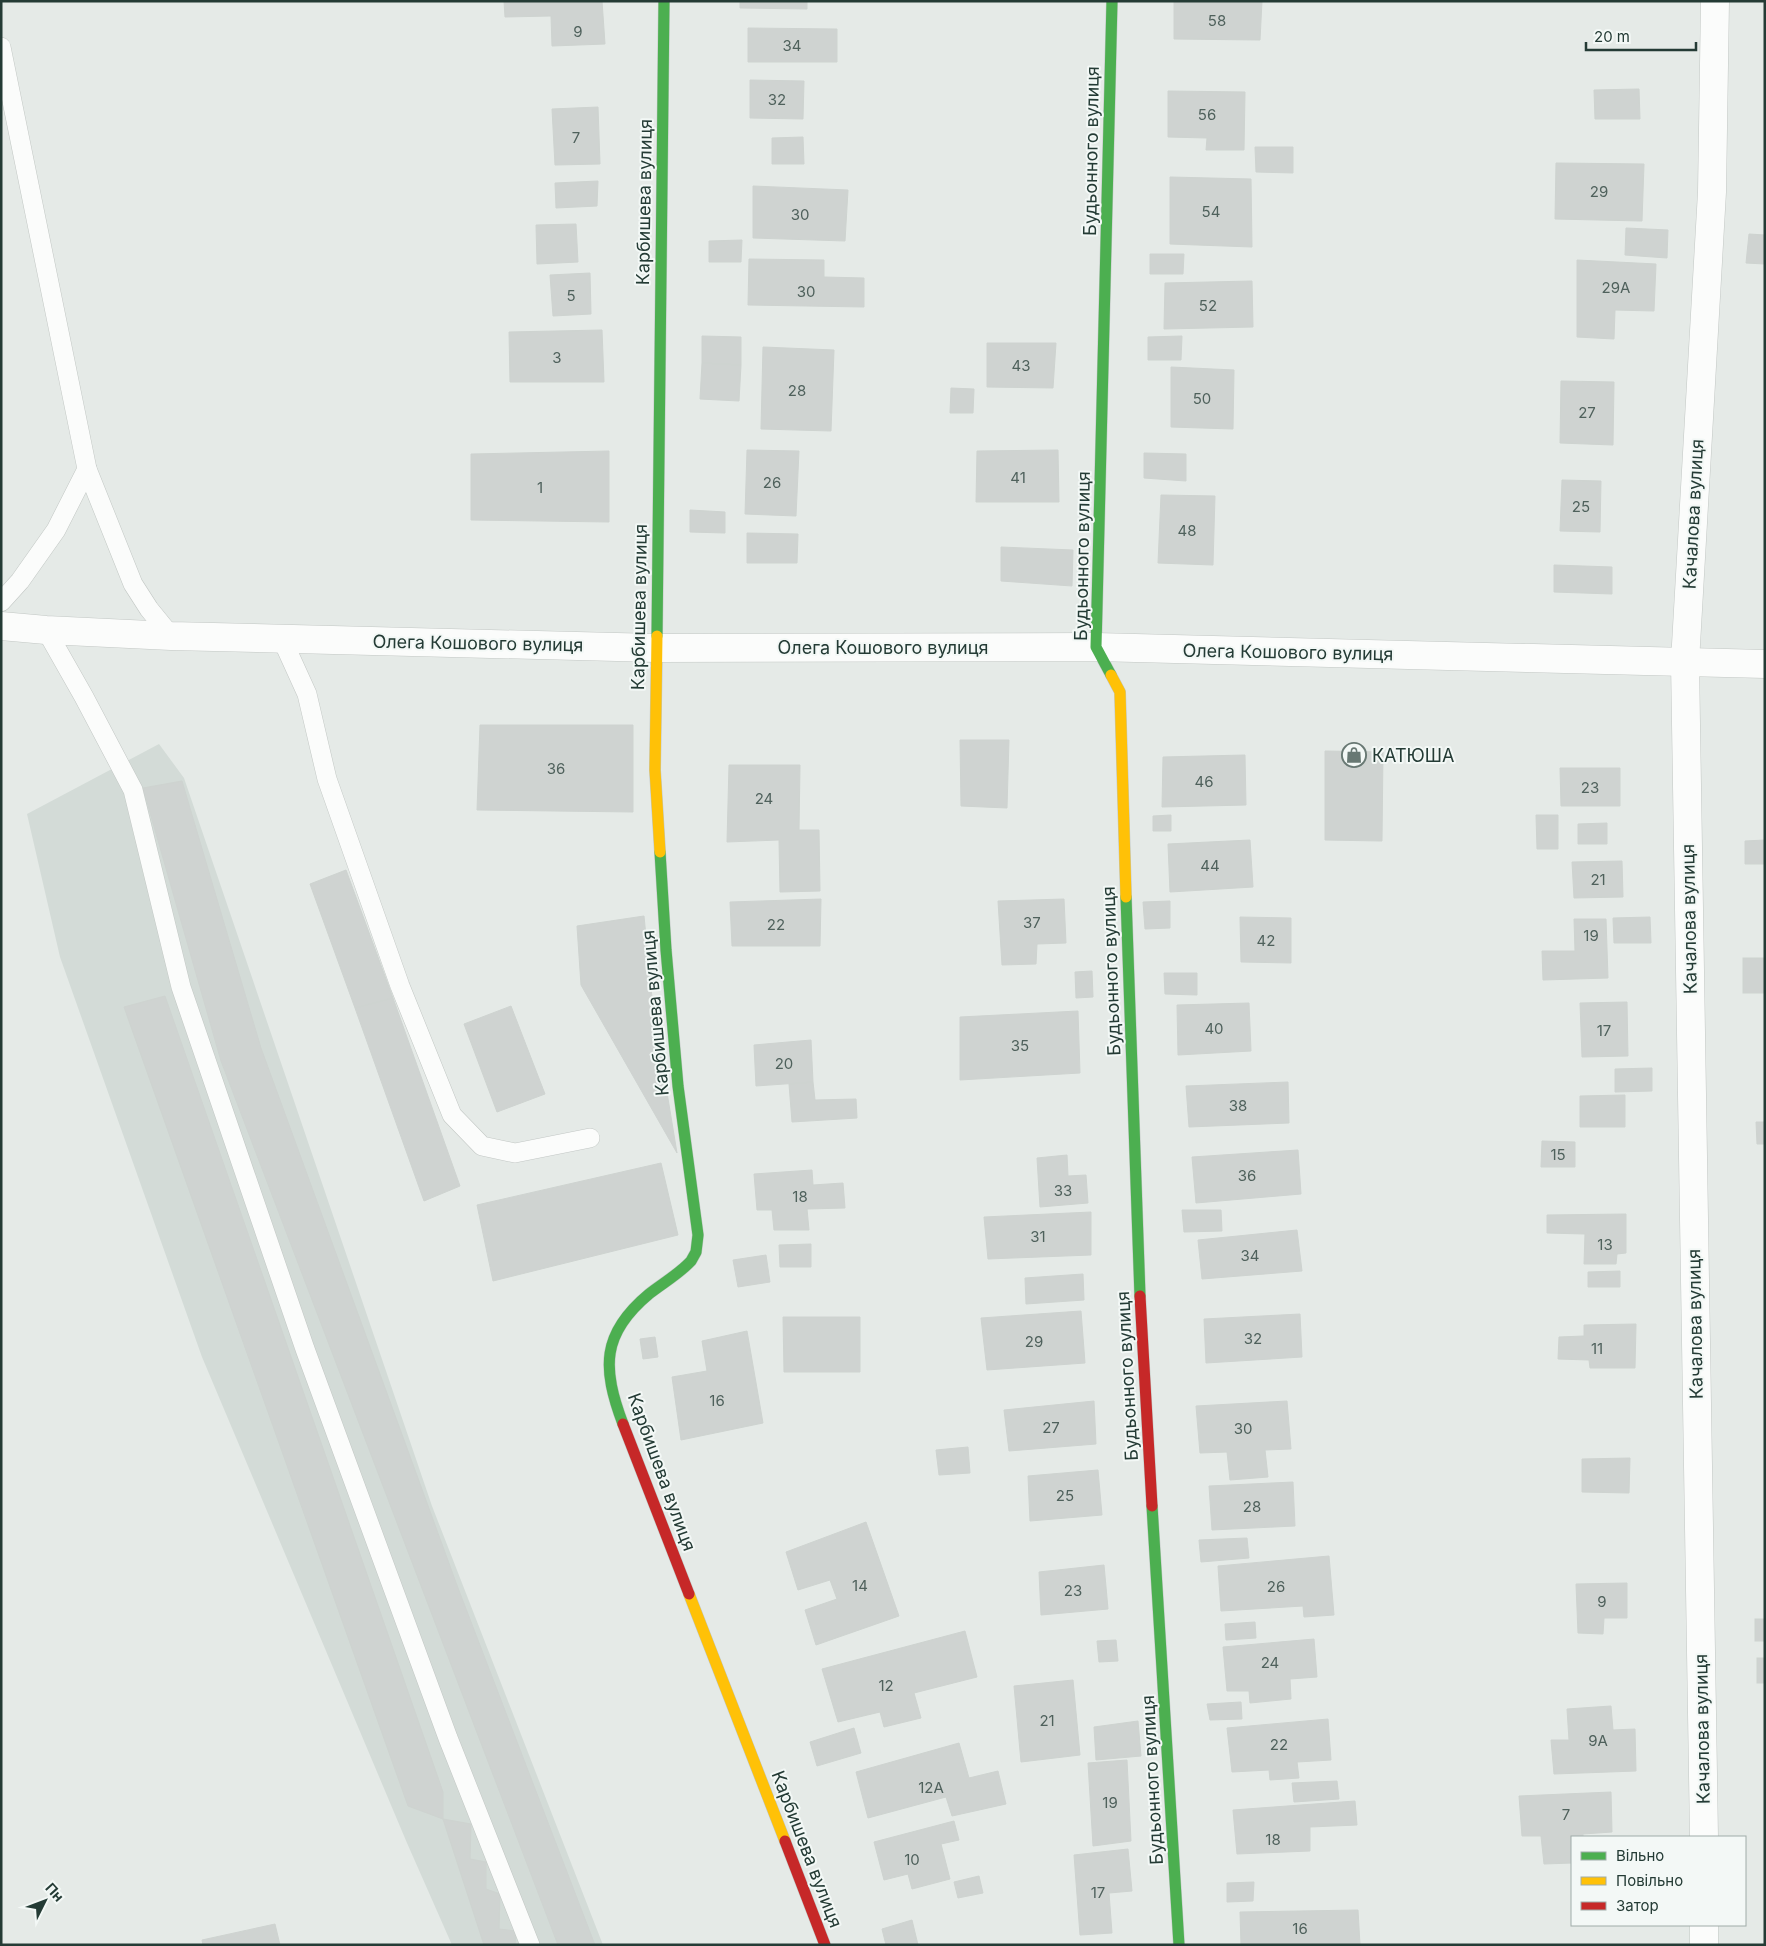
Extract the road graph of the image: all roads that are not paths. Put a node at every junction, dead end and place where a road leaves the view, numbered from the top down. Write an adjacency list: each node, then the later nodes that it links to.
1 (664, 1): 12 (street, Карбишева вулиця)
2 (1112, 1): 11 (street, Будьонного вулиця)
3 (1715, 1): 13 (street, Качалова вулиця)
4 (1, 47): 5 (lane)
5 (86, 469): 6 (lane); 9 (lane)
6 (1, 602)
7 (1, 626): 8 (street, Олега Кошового вулиця)
8 (46, 630): 9 (street, Олега Кошового вулиця); 18 (lane)
9 (171, 636): 10 (street, Олега Кошового вулиця)
10 (282, 639): 12 (street, Олега Кошового вулиця); 15 (lane)
11 (1096, 647): 12 (street, Олега Кошового вулиця); 13 (street, Олега Кошового вулиця); 20 (street, Будьонного вулиця)
12 (656, 648): 19 (street, Карбишева вулиця)
13 (1684, 662): 14 (street, Олега Кошового вулиця); 16 (street, Качалова вулиця)
14 (1765, 664)
15 (590, 1138)
16 (1704, 1836)
17 (1704, 1926): 21 (street)
18 (530, 1945)
19 (825, 1945)
20 (1179, 1945)
21 (1704, 1945)

